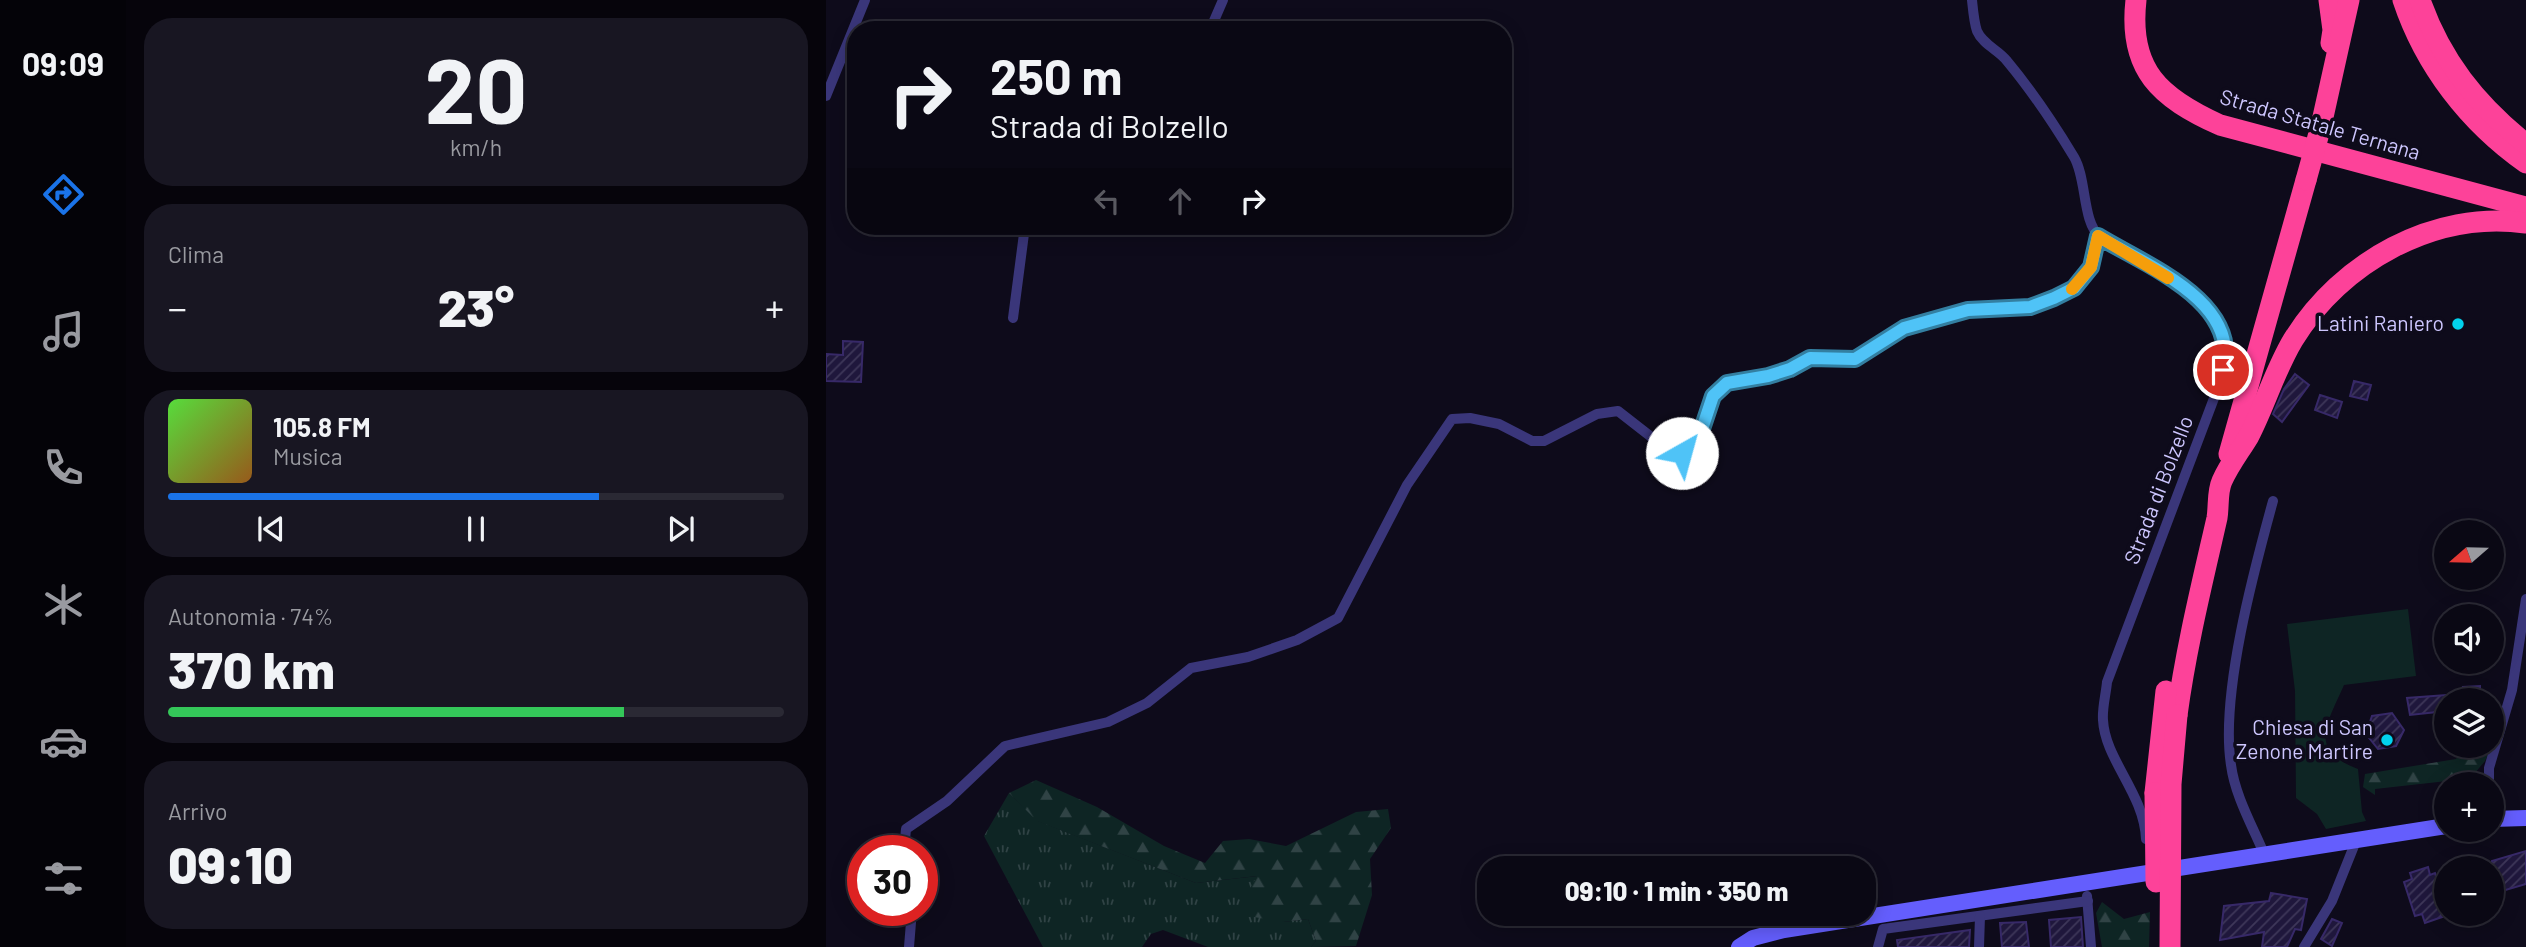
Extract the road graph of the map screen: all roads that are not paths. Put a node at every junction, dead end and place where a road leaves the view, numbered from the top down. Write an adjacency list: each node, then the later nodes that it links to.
1 (865, 0): 9 (street)
2 (1223, 0): 10 (street)
3 (1972, 0): 19 (street)
4 (2136, 0): 16 (highway, Strada Statale Ternana)
5 (2329, 0): 12 (highway)
6 (2349, 0): 12 (highway)
7 (2403, 0): 15 (highway)
8 (2420, 0): 14 (highway)
9 (856, 21)
10 (1214, 21)
11 (847, 44): 13 (street)
12 (2336, 71): 21 (highway, bridge)
13 (826, 96)
14 (2526, 144)
15 (2526, 163)
16 (2526, 206)
17 (2526, 223): 21 (highway)
18 (1024, 235): 20 (street)
19 (2098, 236): 29 (street); 32 (street, Strada di Bolzello)
20 (1013, 317)
21 (2220, 484): 24 (highway)
22 (2273, 500): 31 (street)
23 (2526, 599): 25 (street)
24 (2170, 715): 42 (highway, bridge); 43 (highway, bridge)
25 (2489, 772)
26 (2526, 818): 27 (street)
27 (2504, 819)
28 (2434, 828): 30 (street)
29 (905, 835)
30 (2356, 841): 31 (street); 44 (street)
31 (2265, 856): 32 (street)
32 (2148, 874): 33 (street)
33 (2087, 883): 34 (street); 38 (street)
34 (2088, 901): 35 (street); 41 (street)
35 (1980, 916): 39 (street); 40 (street)
36 (911, 926): 37 (street)
37 (909, 947)
38 (1739, 947)
39 (1878, 947)
40 (1979, 947)
41 (2091, 947)
42 (2156, 947)
43 (2170, 947)
44 (2304, 947)

